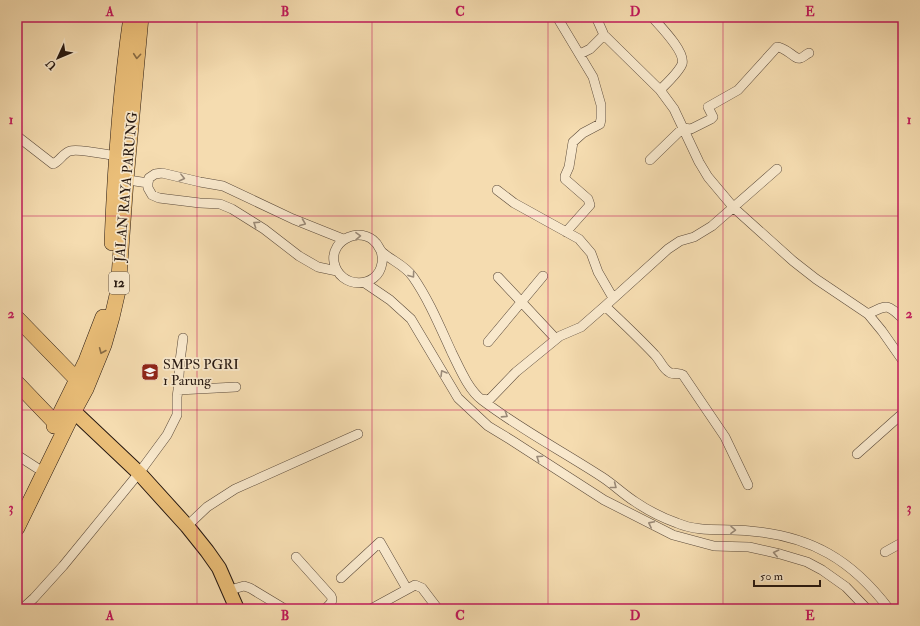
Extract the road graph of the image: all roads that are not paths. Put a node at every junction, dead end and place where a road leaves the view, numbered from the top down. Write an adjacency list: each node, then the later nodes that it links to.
1 (131, 17): 12 (highway, JALAN RAYA PARUNG / 12)
2 (140, 17): 15 (highway, JALAN RAYA PARUNG / 12, one-way to 15)
3 (557, 17): 8 (street)
4 (596, 17): 6 (street)
5 (652, 17): 9 (street)
6 (604, 35): 8 (street); 9 (street)
7 (808, 53): 10 (street)
8 (580, 54): 21 (street)
9 (660, 90): 10 (street)
10 (683, 128): 13 (street); 20 (street)
11 (17, 136): 12 (street)
12 (117, 156): 15 (highway, JALAN RAYA PARUNG / 12)
13 (650, 160)
14 (777, 169): 20 (street)
15 (120, 179): 16 (street); 39 (highway, JALAN RAYA PARUNG / 12)
16 (148, 186): 17 (street, one-way to 17); 19 (street)
17 (223, 186): 19 (street); 22 (street, one-way to 22)
18 (497, 190): 21 (street)
19 (220, 204): 24 (street, one-way to 19)
20 (734, 208): 28 (street); 31 (street)
21 (566, 232): 28 (street)
22 (343, 239): 23 (street, one-way to 23); 24 (street)
23 (381, 251): 27 (street); 42 (street, one-way to 42)
24 (337, 272): 27 (street)
25 (543, 276): 29 (street)
26 (498, 277): 29 (street)
27 (365, 283): 54 (street, one-way to 27)
28 (614, 298): 30 (street)
29 (522, 302): 35 (street); 36 (street)
30 (606, 306): 35 (street); 51 (street)
31 (868, 314): 33 (street); 37 (street)
32 (17, 318): 39 (highway)
33 (903, 319)
34 (183, 338): 41 (street)
35 (556, 339): 42 (street)
36 (488, 342)
37 (903, 361)
38 (17, 383): 45 (highway)
39 (81, 384): 43 (highway, JALAN RAYA PARUNG / 12)
40 (236, 388): 41 (street)
41 (178, 390): 50 (street)
42 (480, 398): 52 (street, one-way to 52)
43 (70, 407): 45 (highway, JALAN RAYA PARUNG / 12); 50 (main road)
44 (903, 413): 47 (street)
45 (60, 427): 49 (highway, JALAN RAYA PARUNG / 12); 56 (highway, JALAN RAYA PARUNG / 12)
46 (358, 434): 55 (street)
47 (857, 454)
48 (17, 455): 49 (street)
49 (37, 468): 53 (highway, JALAN RAYA PARUNG / 12)
50 (137, 471): 55 (main road); 63 (street)
51 (748, 485)
52 (634, 502): 54 (street); 70 (street, one-way to 70)
53 (17, 509)
54 (628, 513): 69 (street, one-way to 54)
55 (188, 526): 62 (main road)
56 (17, 528)
57 (903, 542): 58 (street)
58 (885, 552)
59 (296, 557): 66 (street)
60 (341, 578): 61 (street)
61 (408, 589): 67 (street); 68 (street)
62 (230, 590): 64 (main road); 65 (street)
63 (22, 609)
64 (237, 609)
65 (285, 609)
66 (325, 609)
67 (371, 609)
68 (438, 609)
69 (867, 609)
70 (889, 609)

